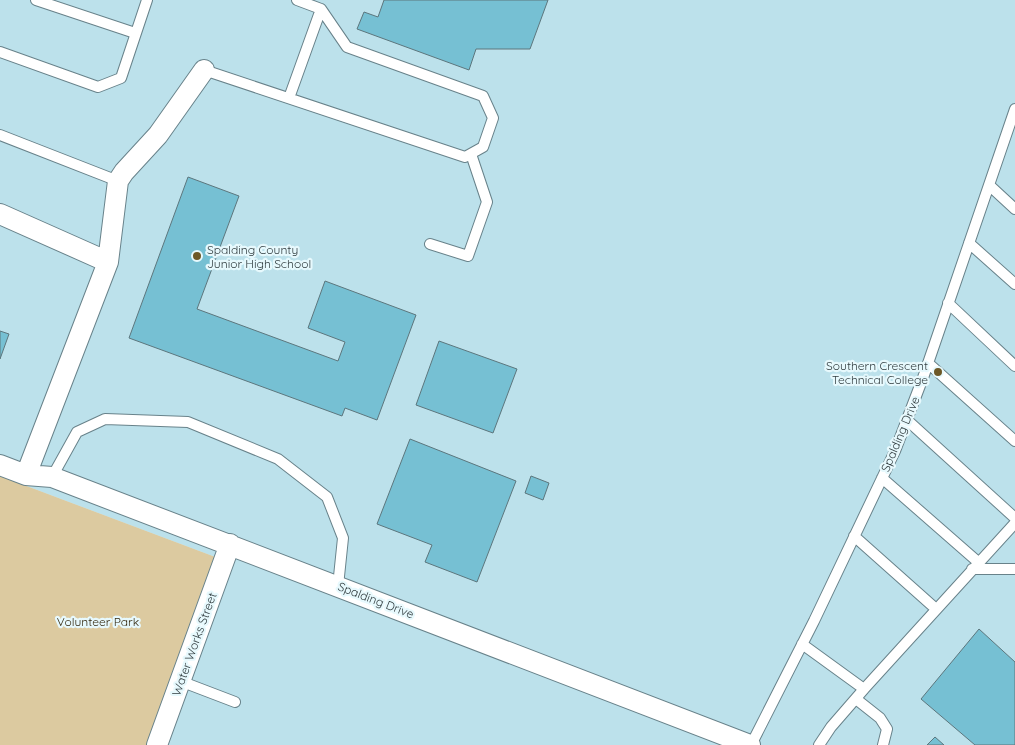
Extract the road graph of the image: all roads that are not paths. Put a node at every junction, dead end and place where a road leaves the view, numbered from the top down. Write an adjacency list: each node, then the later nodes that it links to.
1 (36, 0): 5 (lane)
2 (147, 0): 5 (lane)
3 (297, 0): 4 (lane)
4 (321, 9): 8 (lane); 13 (lane)
5 (135, 34): 6 (lane)
6 (0, 52)
7 (204, 70): 8 (lane); 14 (street)
8 (289, 98): 13 (lane)
9 (1015, 109): 10 (lane, Spalding Drive)
10 (1006, 133): 12 (lane); 15 (lane, Spalding Drive)
11 (0, 135): 14 (lane)
12 (1015, 140)
13 (471, 154): 19 (lane)
14 (118, 182): 20 (street)
15 (989, 185): 16 (lane); 18 (lane, Spalding Drive)
16 (1015, 209)
17 (0, 214): 20 (street)
18 (969, 243): 21 (lane); 22 (lane, Spalding Drive)
19 (430, 244)
20 (108, 262): 28 (street)
21 (1015, 284)
22 (948, 303): 23 (lane, Spalding Drive); 24 (lane)
23 (928, 363): 25 (lane, Spalding Drive); 26 (lane)
24 (1015, 366)
25 (907, 420): 30 (lane, Spalding Drive); 31 (lane)
26 (1015, 441)
27 (0, 465): 28 (street, Spalding Drive)
28 (26, 475): 29 (street, Spalding Drive)
29 (52, 477): 34 (street, Spalding Drive); 37 (lane)
30 (882, 478): 33 (lane, Spalding Drive); 35 (lane)
31 (1015, 518)
32 (1015, 522): 35 (lane)
33 (854, 536): 38 (lane); 39 (lane, Spalding Drive)
34 (230, 544): 37 (street, Spalding Drive); 40 (street, Water Works Street)
35 (975, 566): 36 (lane); 38 (lane)
36 (1015, 569)
37 (338, 586): 45 (street, Spalding Drive)
38 (936, 609): 41 (lane)
39 (802, 644): 41 (lane); 45 (lane, Spalding Drive)
40 (180, 681): 43 (lane); 44 (street, Water Works Street)
41 (864, 689): 42 (lane)
42 (856, 699): 46 (lane); 47 (lane)
43 (235, 702)
44 (157, 745)
45 (750, 745)
46 (819, 745)
47 (883, 745)

